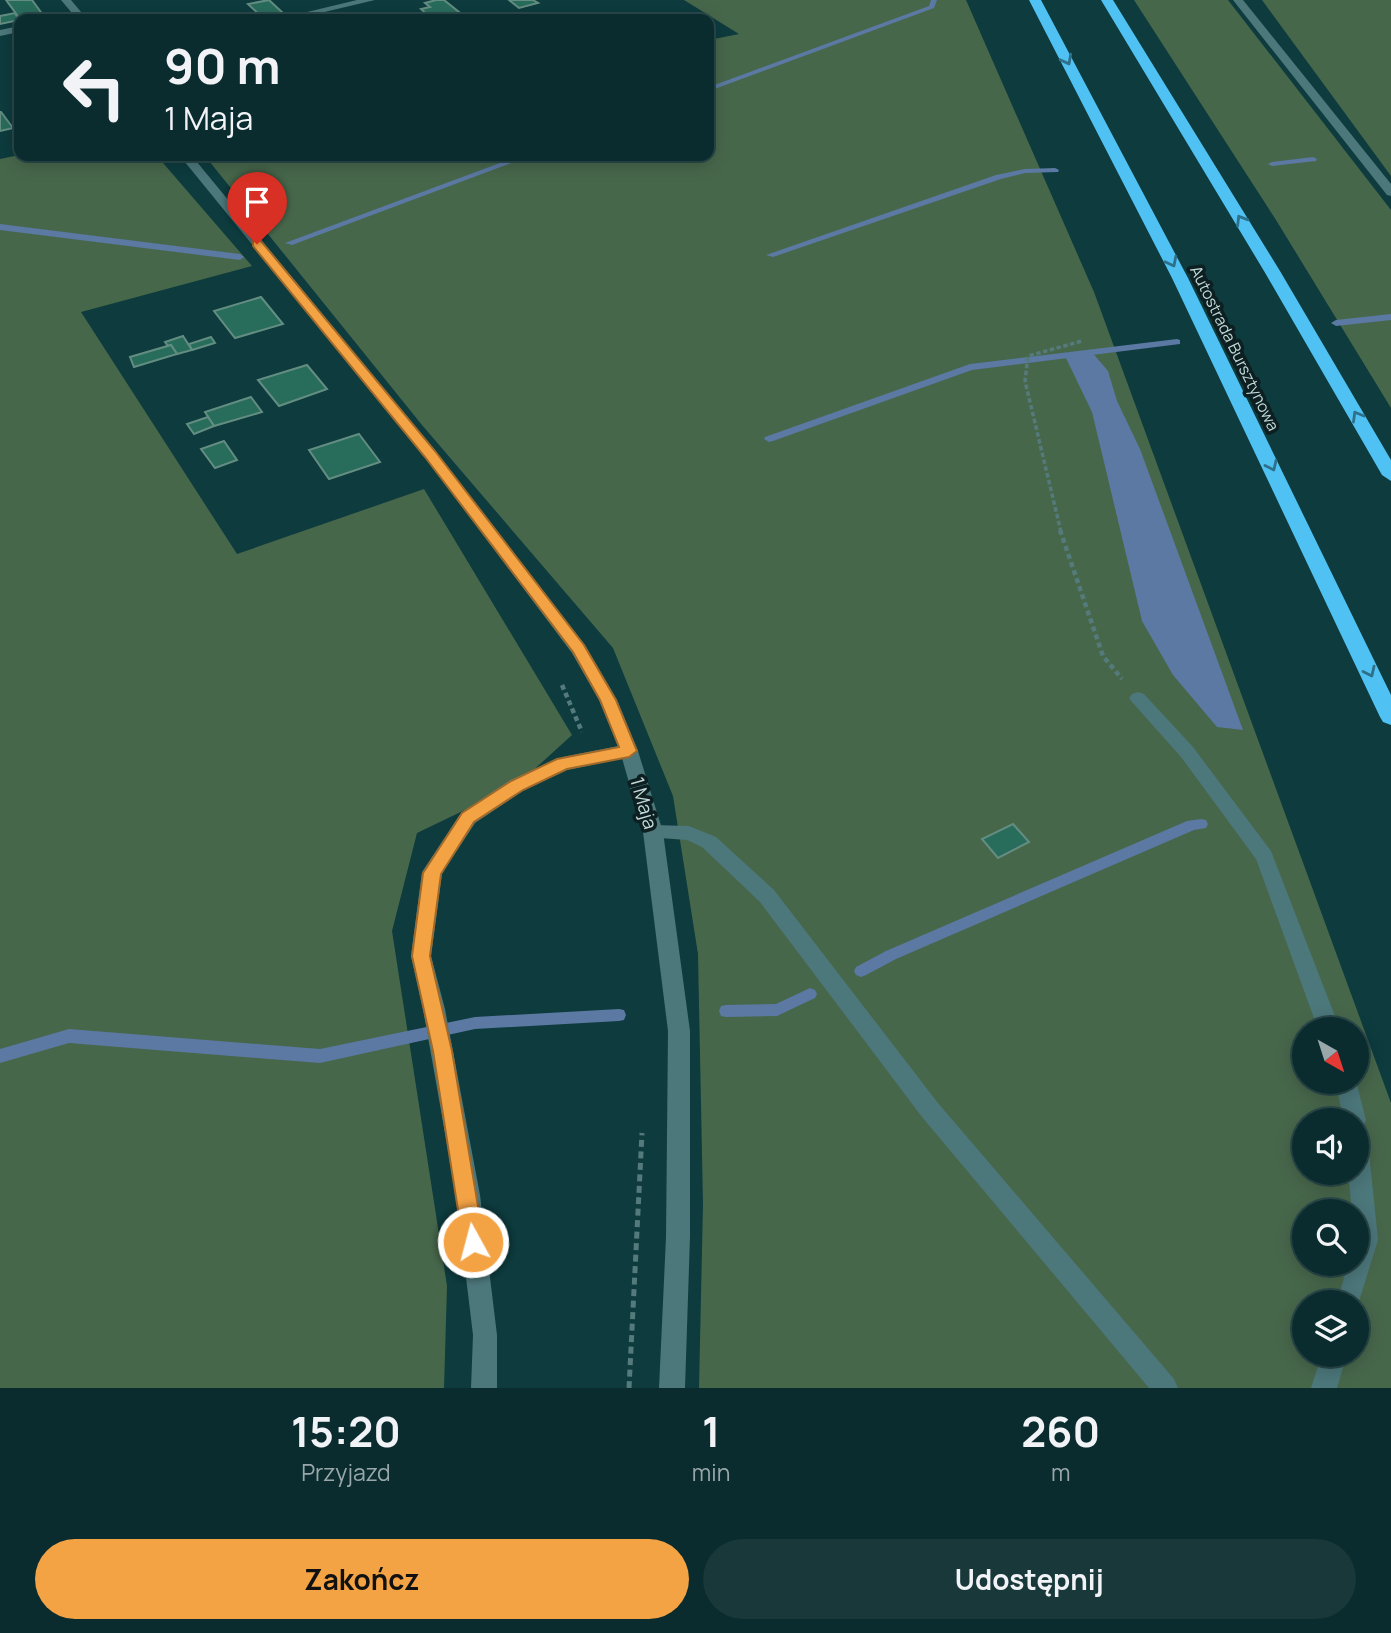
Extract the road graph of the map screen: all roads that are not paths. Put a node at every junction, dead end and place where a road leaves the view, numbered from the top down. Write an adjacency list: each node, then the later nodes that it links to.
1 (66, 0): 6 (street)
2 (370, 0): 7 (street)
3 (1035, 0): 12 (highway, Autostrada Bursztynowa, one-way to 12)
4 (1107, 0): 10 (highway, one-way to 4)
5 (1237, 0): 9 (street)
6 (78, 14)
7 (306, 14)
8 (190, 161): 13 (street, 1 Maja)
9 (1391, 192)
10 (1391, 475)
11 (1138, 698): 15 (street)
12 (1391, 717)
13 (629, 751): 14 (street, 1 Maja); 19 (street)
14 (653, 832): 20 (street, 1 Maja); 21 (street)
15 (1324, 1017)
16 (1361, 1185): 17 (street)
17 (1352, 1290)
18 (1331, 1367): 22 (street)
19 (484, 1388)
20 (672, 1388)
21 (1165, 1388)
22 (1324, 1388)

